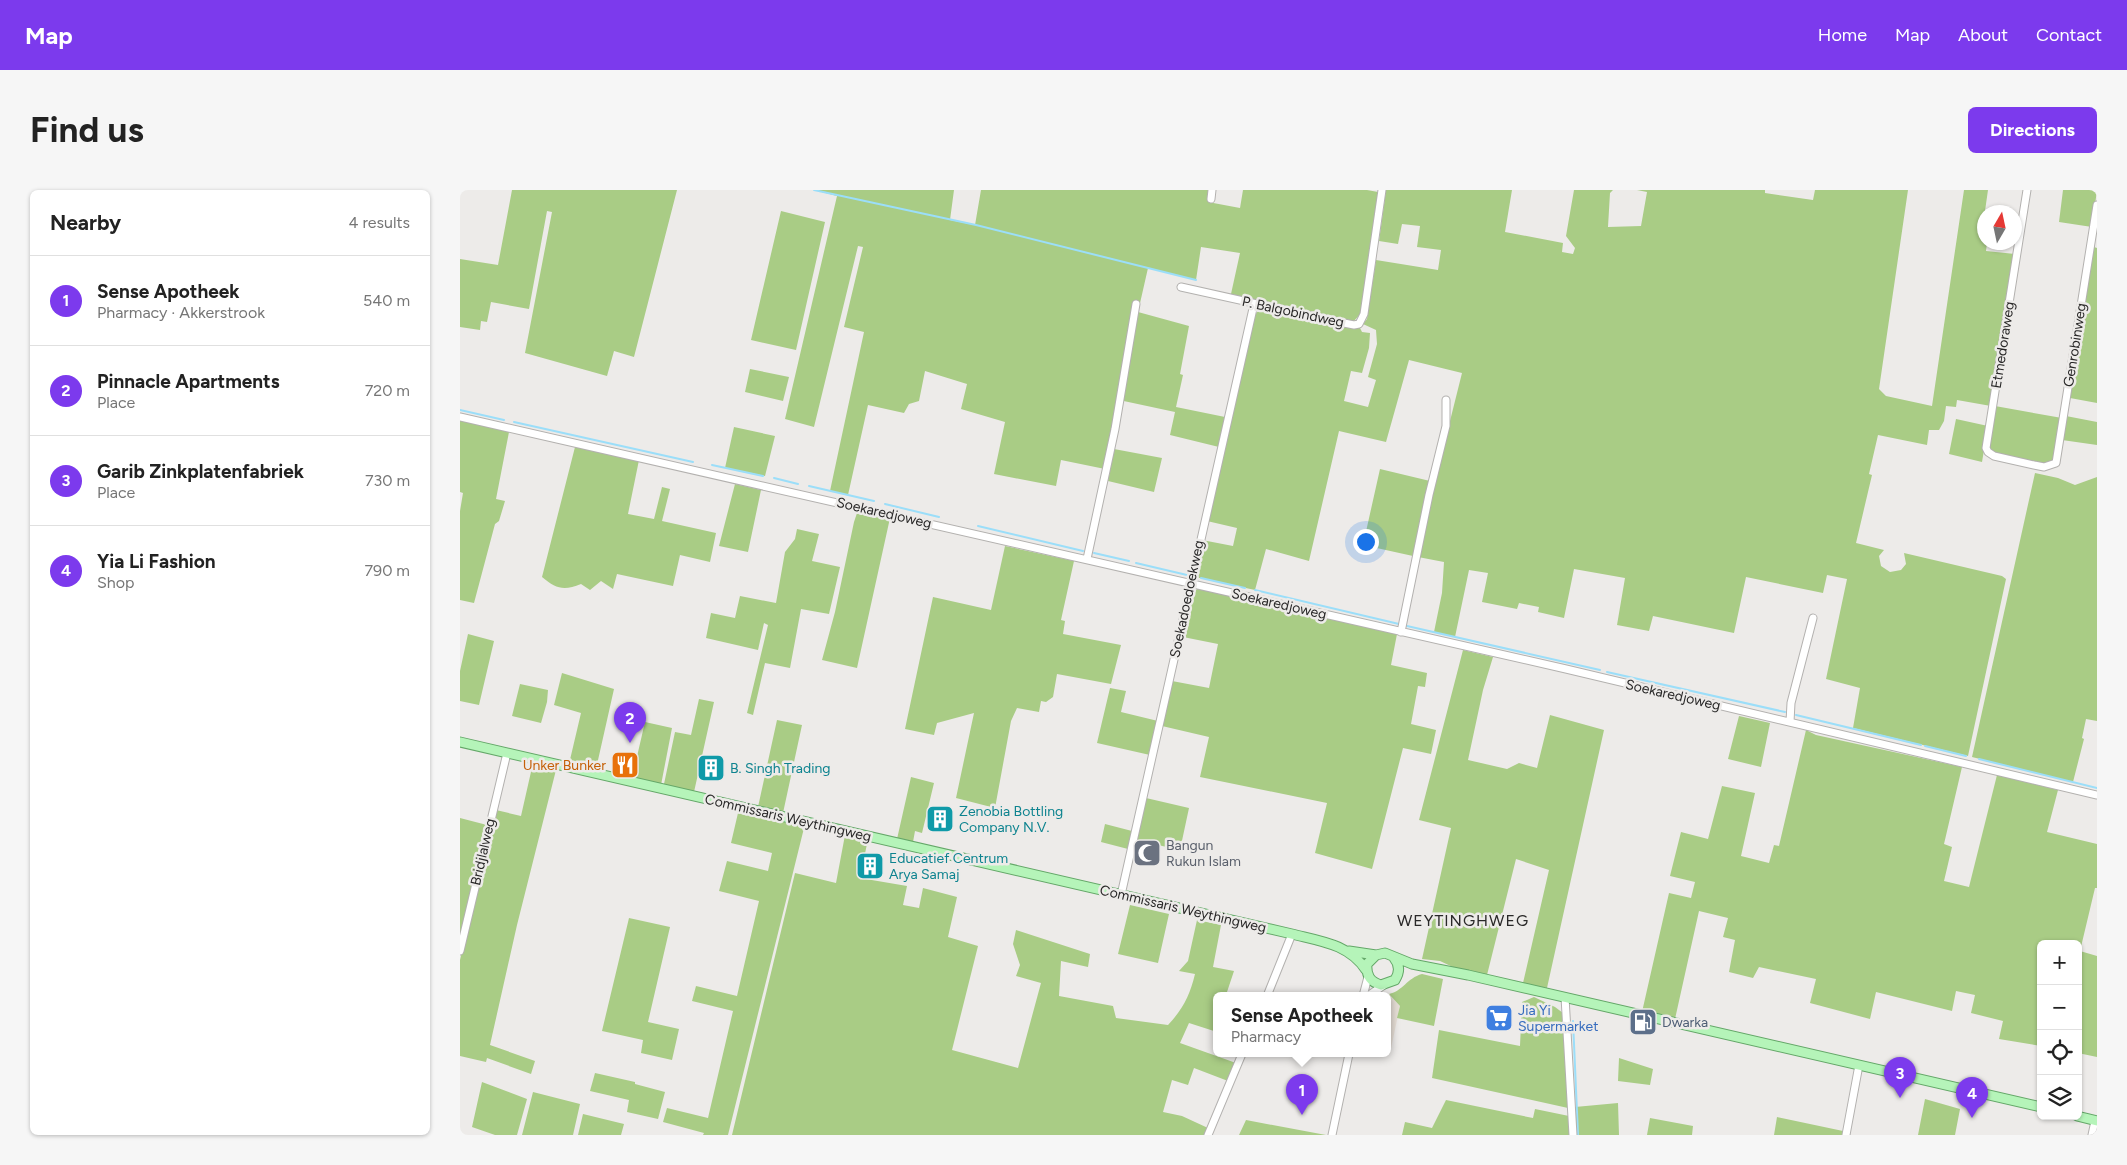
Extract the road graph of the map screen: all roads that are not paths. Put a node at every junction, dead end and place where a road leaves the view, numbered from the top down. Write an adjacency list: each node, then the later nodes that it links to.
1 (1212, 190): 4 (street)
2 (1382, 190): 8 (street, P. Balgobindweg)
3 (2027, 190): 11 (street, Etmedoraweg)
4 (1211, 199)
5 (2097, 204): 11 (street, Genrobinweg)
6 (1181, 288): 8 (street, P. Balgobindweg)
7 (1136, 304): 12 (street)
8 (1254, 304): 13 (street, Soekadoedoekweg)
9 (1446, 400): 15 (street)
10 (460, 416): 12 (street, Soekaredjoweg)
11 (2034, 466)
12 (1087, 559): 13 (street, Soekaredjoweg)
13 (1191, 583): 15 (street, Soekaredjoweg); 20 (street, Soekadoedoekweg)
14 (1813, 618): 16 (street)
15 (1401, 632): 16 (street, Soekaredjoweg)
16 (1790, 722): 19 (street, Soekaredjoweg)
17 (460, 742): 18 (main road, Commissaris Weythingweg)
18 (507, 753): 20 (main road, Commissaris Weythingweg); 22 (street, Bridjlalweg)
19 (2097, 795)
20 (1121, 895): 21 (main road, Commissaris Weythingweg)
21 (1292, 934): 23 (main road, Commissaris Weythingweg); 30 (street)
22 (460, 951)
23 (1349, 951): 24 (main road, Commissaris Weythingweg); 27 (main road, Commissaris Weythingweg)
24 (1376, 955): 25 (main road); 27 (main road)
25 (1394, 958): 26 (main road); 28 (main road)
26 (1423, 965): 28 (main road); 33 (main road)
27 (1367, 974): 29 (main road); 31 (street)
28 (1397, 976): 29 (main road)
29 (1384, 985): 32 (street)
30 (1269, 992)
31 (1364, 992)
32 (1374, 992)
33 (1565, 997): 36 (main road); 42 (street)
34 (1241, 1057): 40 (street)
35 (1348, 1057): 41 (street)
36 (1859, 1064): 37 (main road); 43 (street)
37 (2037, 1106)
38 (2082, 1117): 39 (main road)
39 (2096, 1121): 44 (street)
40 (1208, 1135)
41 (1332, 1135)
42 (1573, 1135)
43 (1846, 1135)
44 (2092, 1135)

